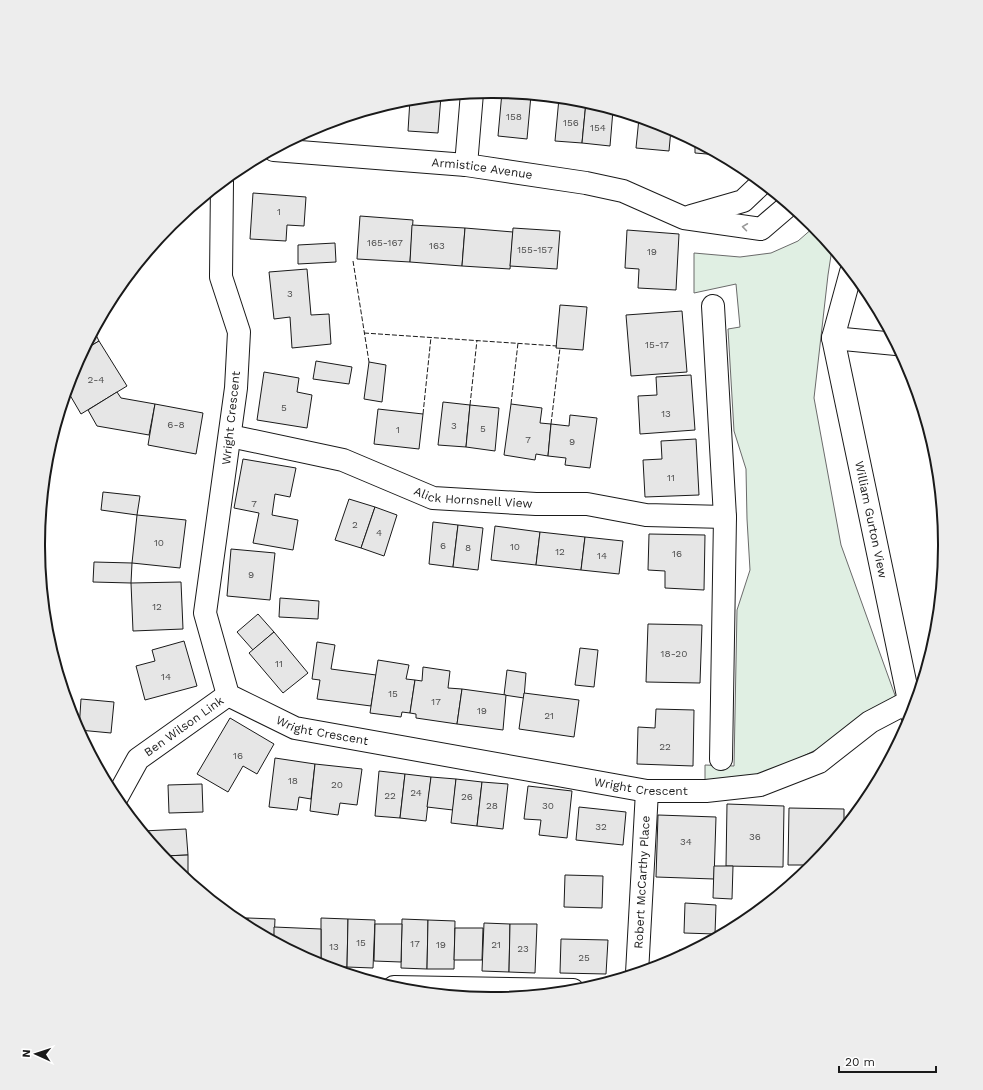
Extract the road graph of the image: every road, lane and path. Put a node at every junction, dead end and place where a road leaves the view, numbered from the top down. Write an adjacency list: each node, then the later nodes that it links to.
1 (472, 99): 3 (street)
2 (283, 151): 3 (street, Armistice Avenue)
3 (466, 165): 7 (street, Armistice Avenue)
4 (758, 187): 7 (street)
5 (222, 190): 12 (street, Wright Crescent)
6 (785, 208): 7 (street, Armistice Avenue, one-way to 7)
7 (684, 218)
8 (849, 278): 10 (street, William Gurton View)
9 (713, 306): 13 (street)
10 (833, 338): 11 (street); 15 (street, William Gurton View)
11 (890, 343)
12 (230, 436): 13 (street, Alick Hornsnell View); 14 (street, Wright Crescent)
13 (725, 517): 17 (street)
14 (228, 695): 18 (street, Wright Crescent); 19 (street, Ben Wilson Link)
15 (910, 699)
16 (907, 708): 18 (street, Wright Crescent)
17 (721, 759)
18 (647, 791): 20 (street, Robert McCarthy Place)
19 (120, 792)
20 (637, 967)
21 (431, 988): 22 (street)
22 (537, 989)

